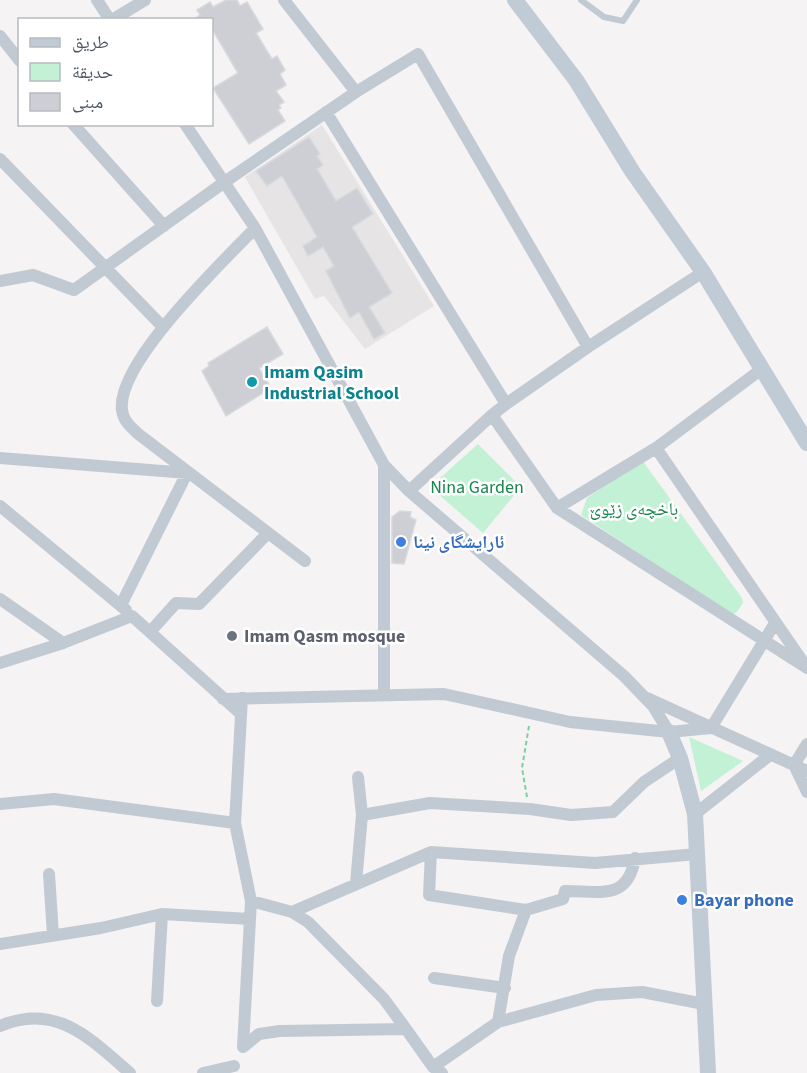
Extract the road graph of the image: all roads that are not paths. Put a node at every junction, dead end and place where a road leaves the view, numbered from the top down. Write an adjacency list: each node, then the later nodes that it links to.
1 (97, 0): 7 (street)
2 (145, 0): 8 (street)
3 (284, 0): 11 (street)
4 (516, 0): 20 (street)
5 (581, 0): 6 (lane)
6 (637, 0)
7 (110, 18)
8 (114, 18)
9 (0, 36): 10 (street)
10 (18, 58)
11 (356, 92): 12 (street); 23 (street)
12 (326, 112): 16 (street); 25 (street)
13 (75, 126): 17 (street)
14 (187, 126): 16 (street)
15 (0, 159): 19 (street)
16 (226, 180): 17 (street); 18 (street)
17 (164, 226): 19 (street)
18 (255, 228): 22 (street); 30 (street)
19 (107, 268): 21 (street); 22 (street)
20 (703, 272): 23 (street); 24 (street)
21 (0, 281)
22 (162, 326): 31 (street)
23 (588, 347): 25 (street)
24 (763, 368): 27 (street); 28 (street)
25 (506, 404): 26 (street)
26 (492, 415): 32 (street); 34 (street)
27 (807, 443)
28 (656, 448): 34 (street); 40 (street)
29 (0, 458): 31 (street)
30 (384, 465): 32 (street); 46 (street)
31 (187, 473): 35 (street); 38 (street)
32 (409, 491): 47 (street)
33 (0, 506): 38 (street)
34 (557, 508): 42 (street)
35 (268, 533): 36 (street); 41 (street)
36 (305, 561)
37 (0, 599): 43 (street)
38 (121, 605): 39 (street)
39 (132, 616): 41 (street); 43 (street)
40 (775, 623): 42 (street); 45 (street)
41 (150, 632): 49 (street)
42 (764, 641): 45 (street); 51 (street)
43 (63, 643): 44 (street)
44 (0, 663)
45 (807, 668)
46 (384, 695): 48 (street); 52 (street)
47 (644, 696): 51 (street); 52 (street)
48 (242, 698): 49 (street); 50 (street)
49 (223, 699): 50 (street)
50 (241, 714): 63 (street)
51 (711, 728): 52 (street); 54 (street)
52 (669, 732): 55 (street)
53 (807, 744): 56 (street)
54 (770, 755): 56 (street); 61 (street)
55 (680, 758): 61 (street); 62 (street)
56 (794, 765): 57 (street); 59 (street)
57 (807, 771)
58 (358, 777): 62 (street)
59 (807, 792)
60 (0, 804): 63 (street)
61 (695, 814): 65 (street)
62 (362, 815): 68 (street)
63 (235, 823): 69 (street)
64 (431, 852): 66 (street); 68 (street); 70 (street)
65 (697, 854): 66 (street); 79 (street)
66 (635, 858): 70 (street)
67 (49, 874): 74 (street)
68 (356, 883): 71 (street)
69 (251, 901): 71 (street); 73 (street)
70 (526, 910): 77 (street)
71 (292, 912): 82 (street)
72 (162, 914): 73 (street); 74 (street); 78 (street)
73 (250, 919): 83 (street)
74 (53, 936): 75 (street)
75 (0, 944)
76 (435, 978): 77 (street)
77 (505, 988): 80 (street)
78 (157, 1001)
79 (704, 1004): 80 (street); 88 (street)
80 (498, 1022): 85 (street)
81 (0, 1026): 86 (street)
82 (406, 1029): 83 (street); 85 (street)
83 (243, 1047): 84 (street)
84 (233, 1070): 87 (street)
85 (437, 1070)
86 (130, 1073)
87 (203, 1073)
88 (708, 1073)

